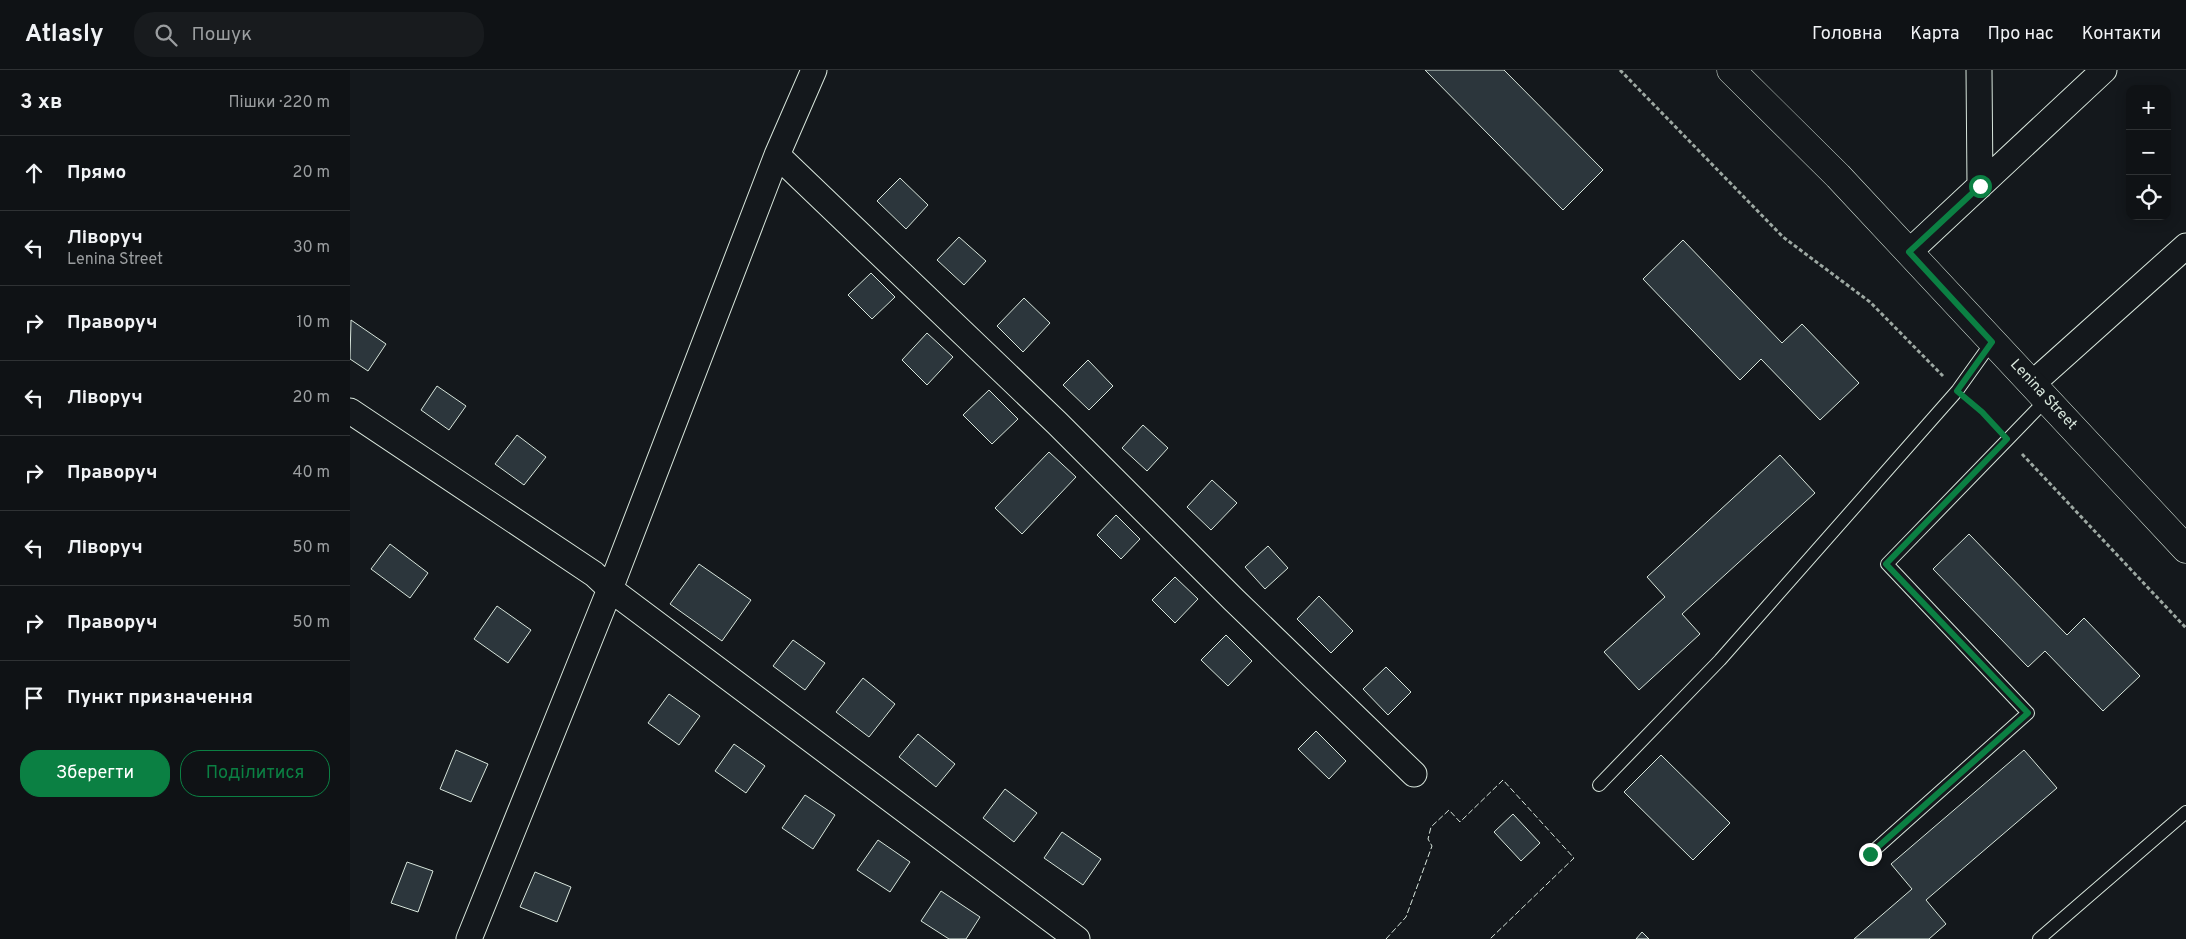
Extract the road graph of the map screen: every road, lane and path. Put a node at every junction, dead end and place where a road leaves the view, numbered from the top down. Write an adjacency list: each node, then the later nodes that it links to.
1 (814, 70): 6 (street)
2 (1620, 70): 11 (path)
3 (1732, 70): 9 (street, Lenina Street)
4 (1979, 70): 7 (street)
5 (2104, 70): 7 (street)
6 (777, 155): 16 (street); 18 (street)
7 (1980, 186): 9 (street)
8 (2186, 246): 12 (street)
9 (1909, 252): 10 (street, Lenina Street)
10 (1992, 342): 11 (lane); 12 (street, Lenina Street)
11 (1957, 391): 14 (path); 19 (lane)
12 (2039, 392): 14 (lane); 15 (street, Lenina Street)
13 (350, 411): 16 (street)
14 (2007, 439): 17 (path); 21 (lane)
15 (2186, 549)
16 (610, 590): 22 (street); 23 (street)
17 (2186, 628)
18 (1414, 774)
19 (1599, 785)
20 (2186, 812): 24 (lane)
21 (1870, 854)
22 (469, 939)
23 (1078, 939)
24 (2039, 939)

